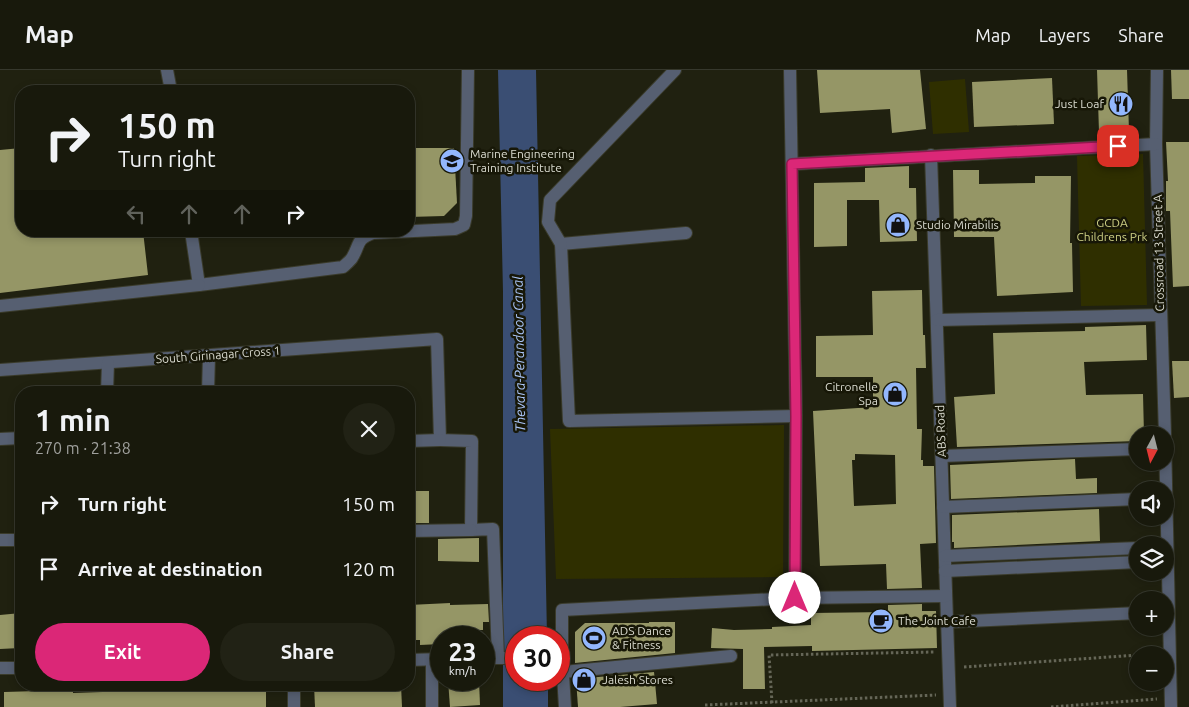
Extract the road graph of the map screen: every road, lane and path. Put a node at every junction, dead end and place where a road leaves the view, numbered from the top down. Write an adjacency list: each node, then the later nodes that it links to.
1 (168, 70): 6 (street)
2 (468, 70): 10 (street)
3 (675, 70): 14 (street)
4 (790, 70): 9 (street)
5 (1157, 70): 7 (street, Crossroad 13 Street A)
6 (169, 85)
7 (1156, 144): 8 (street); 17 (street, Crossroad 13 Street A)
8 (931, 156): 9 (street); 18 (street, ABS Road)
9 (792, 164): 24 (street)
10 (415, 231)
11 (686, 233): 14 (street)
12 (192, 237): 15 (street)
13 (363, 237): 15 (street)
14 (562, 244): 24 (street)
15 (199, 285): 16 (street)
16 (0, 306)
17 (1160, 315): 18 (street); 25 (street, Crossroad 13 Street A)
18 (937, 320): 31 (street, ABS Road)
19 (209, 356): 20 (street, South Girinagar Cross 1); 23 (street); 28 (street, South Girinagar Cross 1)
20 (108, 363): 21 (street, South Girinagar Cross 1); 22 (street)
21 (0, 370)
22 (107, 386)
23 (208, 386)
24 (796, 416): 43 (street)
25 (1165, 426)
26 (15, 438): 27 (street)
27 (0, 439)
28 (440, 440): 29 (street); 34 (street)
29 (415, 441)
30 (1129, 449): 31 (street)
31 (942, 456): 33 (street, ABS Road)
32 (1129, 499): 33 (street)
33 (943, 507): 39 (street, ABS Road)
34 (471, 530): 35 (street); 52 (street)
35 (415, 532)
36 (0, 540): 37 (street)
37 (15, 540)
38 (1129, 548): 39 (street)
39 (945, 556): 41 (street, ABS Road)
40 (1129, 562): 41 (street)
41 (946, 571): 42 (street, ABS Road)
42 (946, 596): 43 (street); 45 (street, ABS Road)
43 (795, 598): 46 (street)
44 (1129, 613): 45 (street)
45 (947, 622): 48 (street, ABS Road)
46 (562, 626)
47 (1168, 636): 64 (street)
48 (948, 651): 59 (street, ABS Road); 65 (path)
49 (731, 656): 56 (street)
50 (1129, 656): 59 (path)
51 (495, 657): 52 (street)
52 (498, 657): 53 (street)
53 (505, 657)
54 (415, 660): 55 (street)
55 (430, 660)
56 (570, 663)
57 (0, 668): 58 (street)
58 (15, 668)
59 (948, 668): 63 (street, ABS Road)
60 (294, 691): 67 (street)
61 (434, 691): 68 (street)
62 (564, 691): 69 (street)
63 (950, 701): 65 (path)
64 (1170, 702): 70 (path)
65 (772, 703): 66 (path)
66 (705, 705)
67 (294, 707)
68 (432, 707)
69 (565, 707)
70 (1051, 707)

